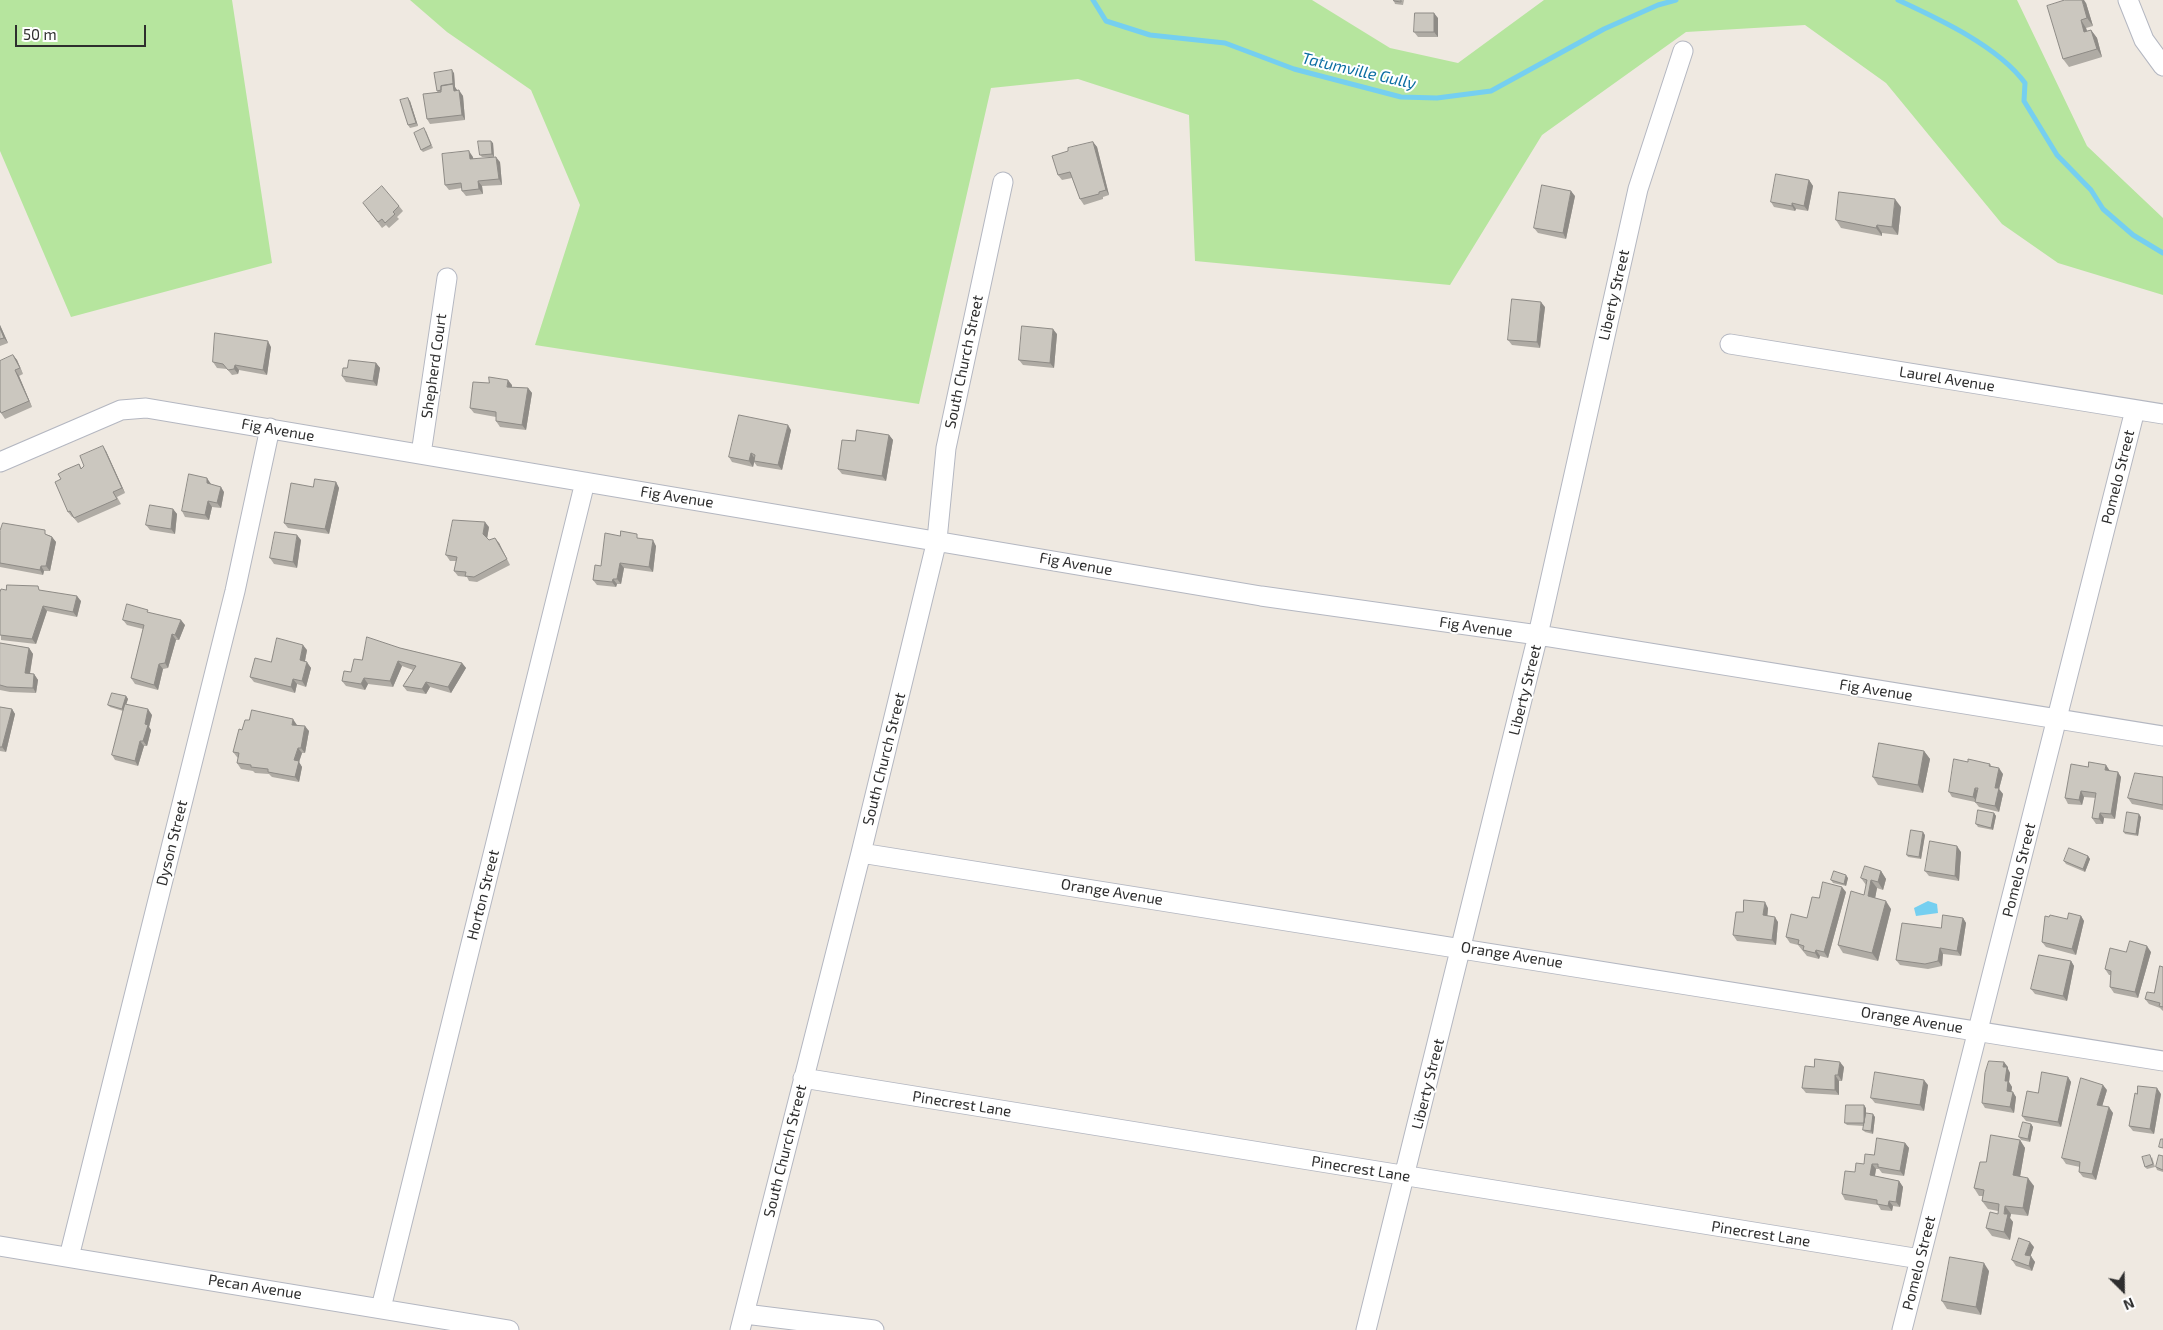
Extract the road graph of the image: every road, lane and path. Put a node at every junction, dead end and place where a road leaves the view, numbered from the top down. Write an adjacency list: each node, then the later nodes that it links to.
1 (2128, 0): 3 (street)
2 (1683, 51): 14 (street, Liberty Street)
3 (2163, 66)
4 (1003, 182): 13 (street, South Church Street)
5 (447, 278): 10 (street, Shepherd Court)
6 (1730, 344): 7 (street, Laurel Avenue)
7 (2135, 410): 8 (street, Laurel Avenue); 15 (street, Pomelo Street)
8 (2163, 414)
9 (270, 428): 10 (street, Fig Avenue); 11 (street, Fig Avenue); 24 (street, Dyson Street)
10 (421, 454): 12 (street, Fig Avenue)
11 (0, 462)
12 (585, 482): 13 (street, Fig Avenue); 26 (street, Horton Street)
13 (937, 540): 14 (street, Fig Avenue); 17 (street, South Church Street)
14 (1538, 635): 15 (street, Fig Avenue); 18 (street, Liberty Street)
15 (2056, 719): 16 (street, Fig Avenue); 19 (street, Pomelo Street)
16 (2163, 736)
17 (861, 853): 18 (street, Orange Avenue); 21 (street, South Church Street)
18 (1462, 947): 19 (street, Orange Avenue); 22 (street, Liberty Street)
19 (1978, 1030): 20 (street, Orange Avenue); 25 (street, Pomelo Street)
20 (2163, 1061)
21 (803, 1078): 22 (street, Pinecrest Lane); 28 (street, South Church Street)
22 (1404, 1176): 25 (street, Pinecrest Lane); 31 (street, Liberty Street)
23 (0, 1246): 24 (street, Pecan Avenue)
24 (69, 1257): 26 (street, Pecan Avenue)
25 (1920, 1260): 32 (street, Pomelo Street)
26 (381, 1308): 27 (street, Pecan Avenue)
27 (407, 1322): 29 (street, Pecan Avenue)
28 (742, 1322): 30 (street)
29 (509, 1330)
30 (874, 1330)
31 (1366, 1330)
32 (1902, 1330)

